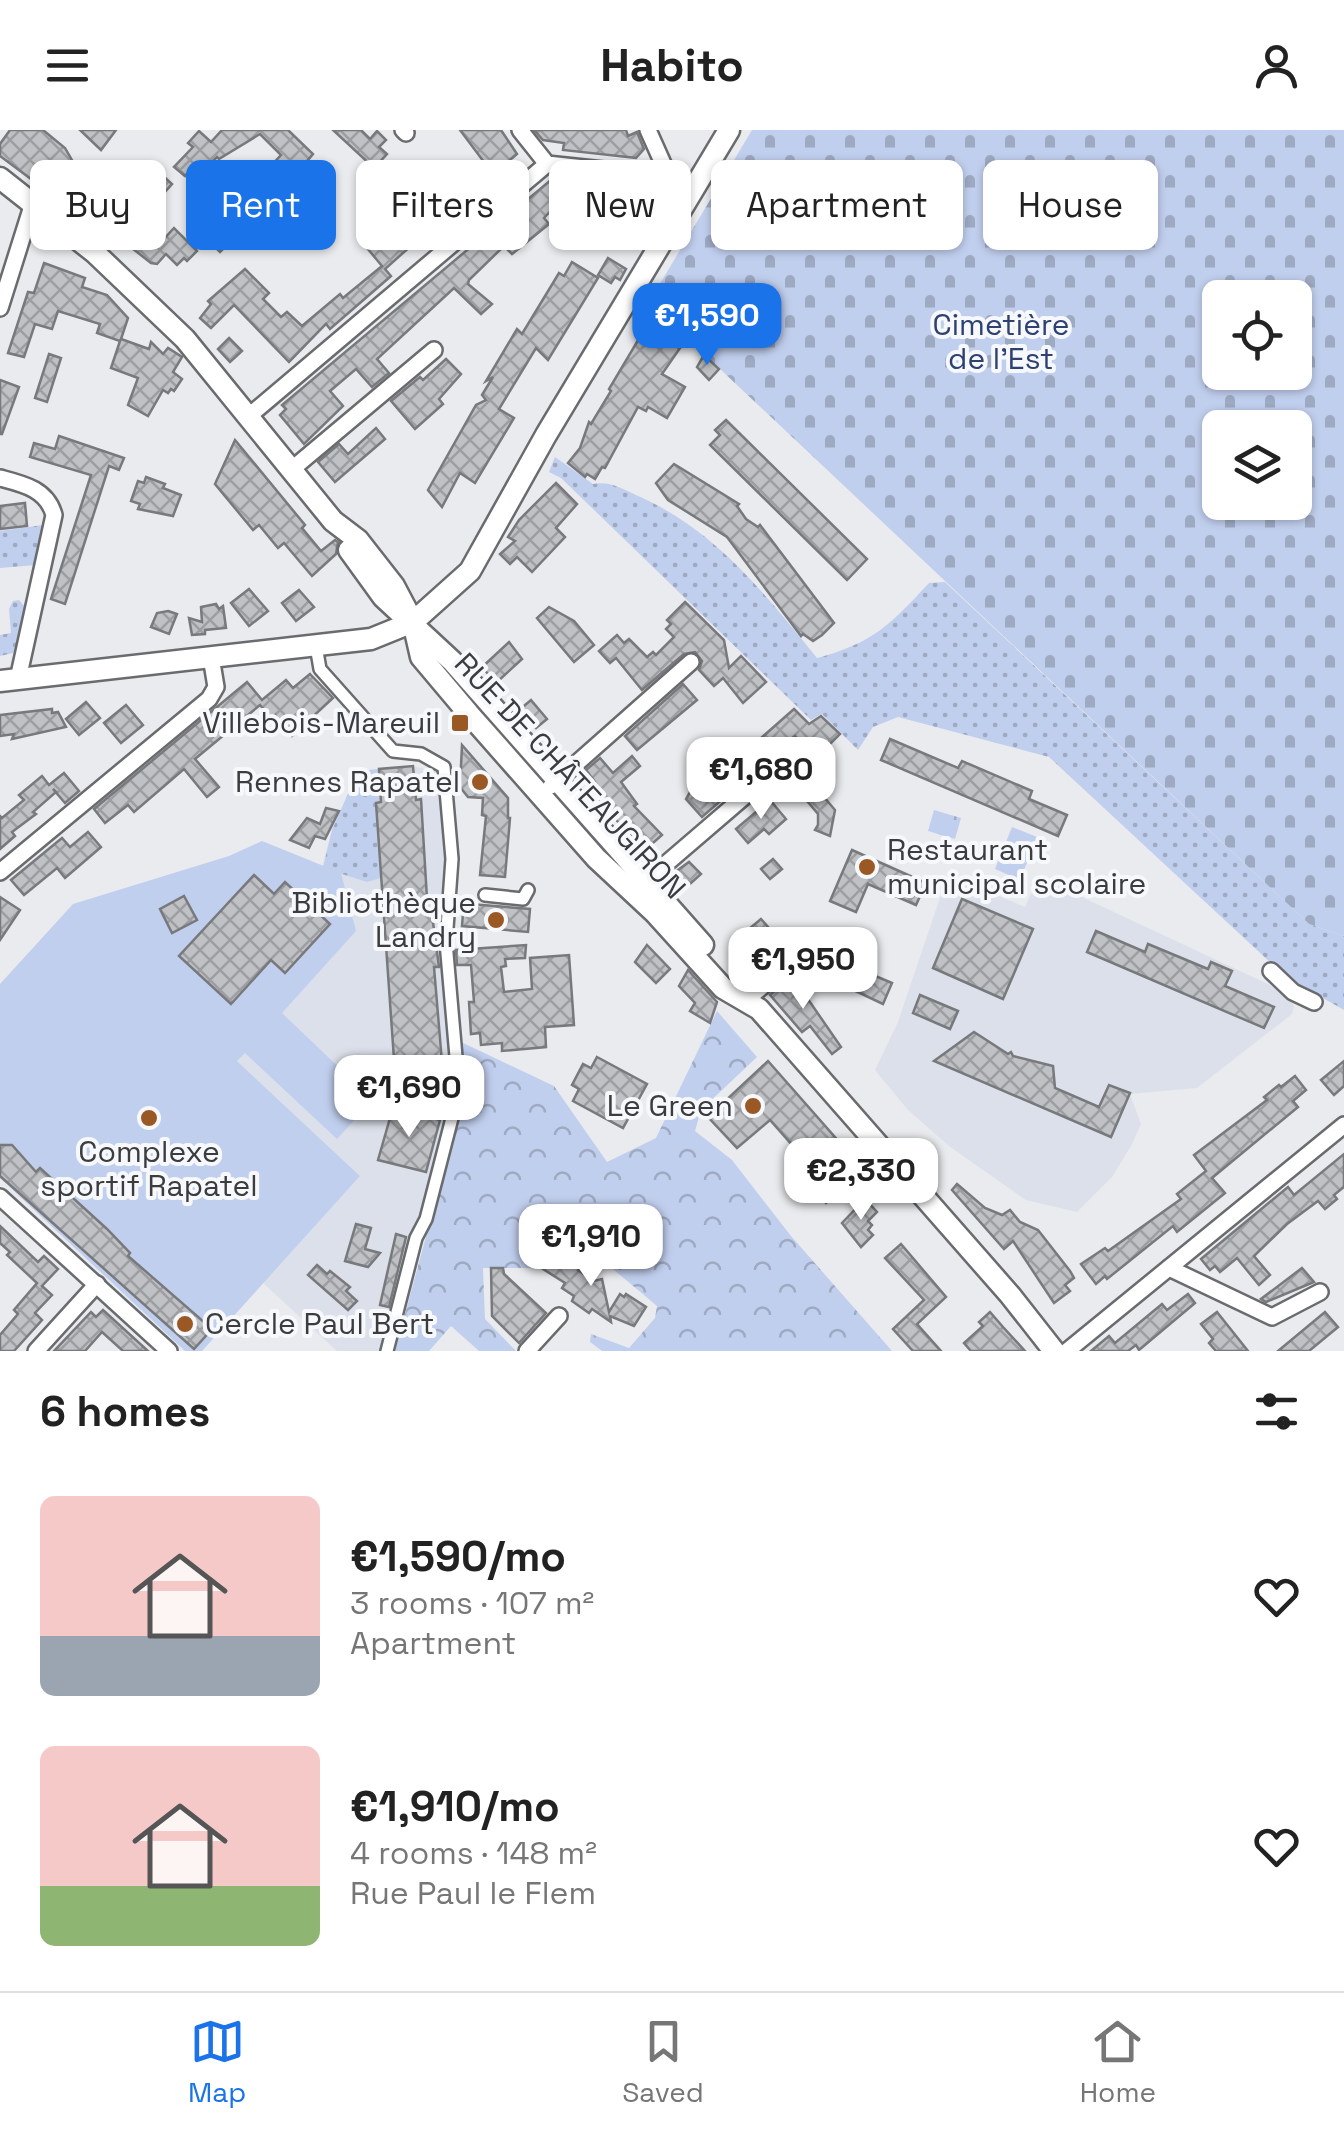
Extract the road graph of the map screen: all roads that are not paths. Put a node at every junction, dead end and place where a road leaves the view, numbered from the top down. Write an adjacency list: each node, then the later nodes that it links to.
1 (520, 130): 5 (street)
2 (648, 130): 4 (street)
3 (728, 130): 7 (main road)
4 (661, 160)
5 (548, 164): 14 (street)
6 (0, 178): 8 (main road, RUE DE CHÂTEAUGIRON)
7 (692, 191): 17 (main road)
8 (30, 200)
9 (30, 211): 11 (street)
10 (90, 250): 14 (main road, RUE DE CHÂTEAUGIRON)
11 (3, 288): 12 (street)
12 (0, 308)
13 (434, 350): 15 (street)
14 (249, 416): 15 (main road, RUE DE CHÂTEAUGIRON)
15 (291, 470): 17 (main road, RUE DE CHÂTEAUGIRON)
16 (0, 478): 21 (street)
17 (413, 622): 18 (main road); 23 (main road, RUE DE CHÂTEAUGIRON); 24 (main road, RUE DE CHÂTEAUGIRON)
18 (316, 646): 19 (main road); 41 (street)
19 (210, 657): 21 (main road); 25 (street)
20 (692, 662): 23 (street)
21 (9, 680)
22 (786, 760): 26 (street)
23 (557, 780): 24 (street); 26 (main road, RUE DE CHÂTEAUGIRON)
24 (540, 796): 26 (main road, RUE DE CHÂTEAUGIRON)
25 (0, 872)
26 (639, 888): 31 (main road, RUE DE CHÂTEAUGIRON)
27 (528, 890): 28 (street)
28 (486, 895)
29 (813, 943): 31 (street)
30 (1271, 971): 32 (street)
31 (744, 1002): 43 (main road, RUE DE CHÂTEAUGIRON)
32 (1314, 1002)
33 (1344, 1125): 35 (street)
34 (0, 1197): 36 (street)
35 (1169, 1268): 37 (street); 44 (street)
36 (96, 1284): 39 (street); 40 (street)
37 (1320, 1292)
38 (559, 1316): 42 (street)
39 (36, 1351)
40 (169, 1351)
41 (387, 1351)
42 (528, 1351)
43 (1052, 1351)
44 (1067, 1351)

